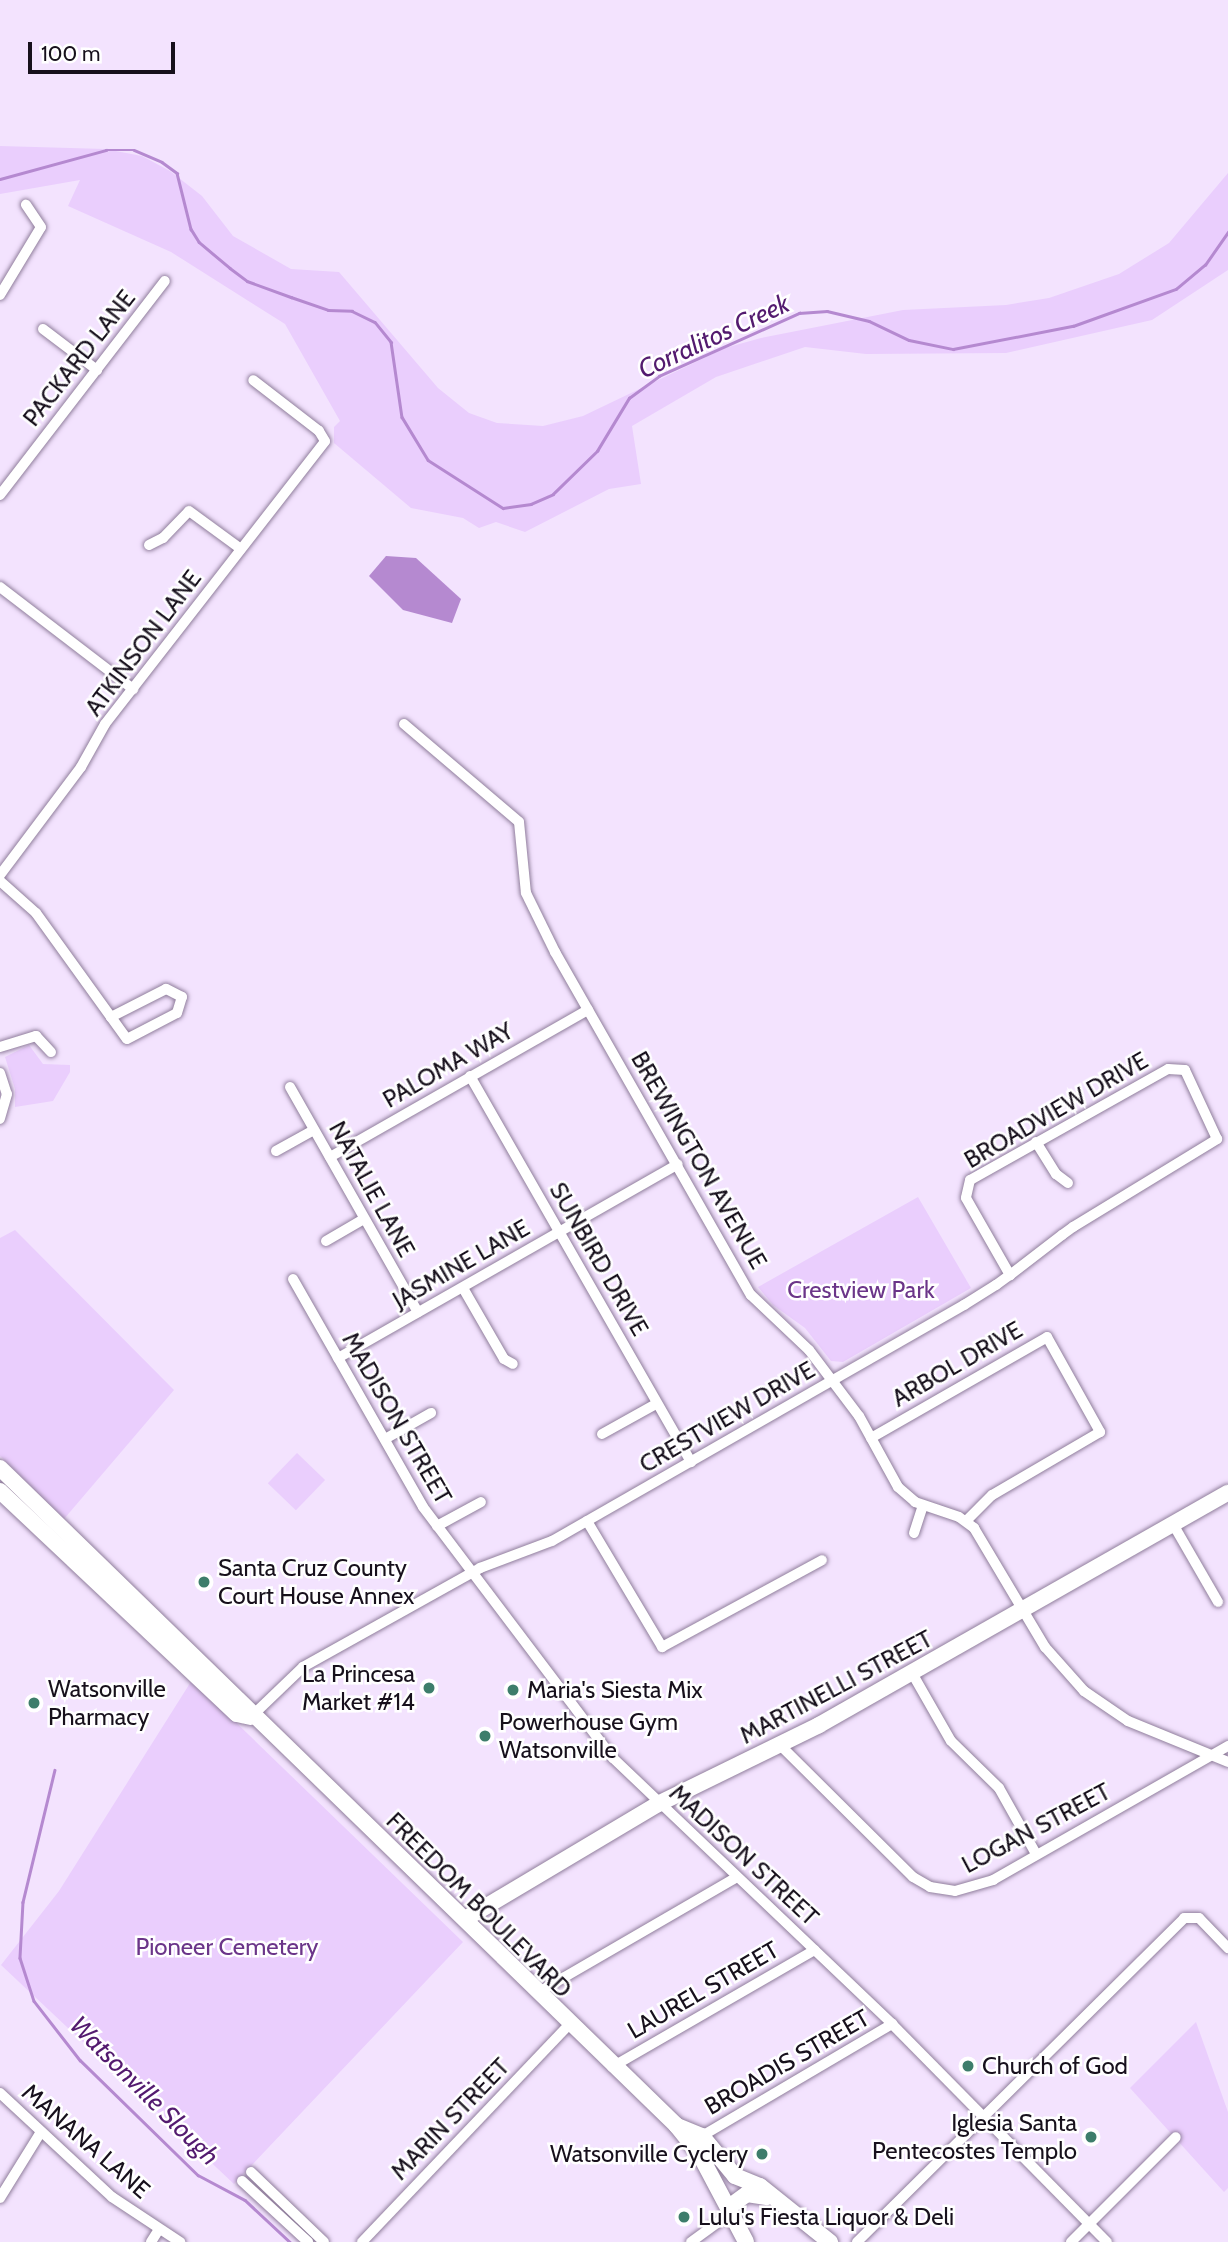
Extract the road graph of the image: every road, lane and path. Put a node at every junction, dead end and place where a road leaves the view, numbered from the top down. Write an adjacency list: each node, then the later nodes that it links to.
1 (26, 205): 3 (street)
2 (165, 281): 5 (street, PACKARD LANE)
3 (0, 295)
4 (43, 329): 5 (street)
5 (97, 370): 7 (street, PACKARD LANE)
6 (253, 380): 9 (street, ATKINSON LANE)
7 (0, 495)
8 (149, 545): 9 (street)
9 (241, 549): 11 (street, ATKINSON LANE)
10 (0, 587): 11 (street)
11 (133, 689): 13 (street, ATKINSON LANE)
12 (404, 724): 15 (street, BREWINGTON AVENUE)
13 (0, 875)
14 (0, 881): 16 (street)
15 (588, 1010): 20 (street, PALOMA WAY); 28 (street, BREWINGTON AVENUE)
16 (111, 1017): 16 (street)
17 (0, 1047): 18 (street)
18 (51, 1052)
19 (0, 1073): 22 (street)
20 (470, 1076): 27 (street, PALOMA WAY); 31 (street, SUNBIRD DRIVE)
21 (290, 1087): 23 (street, NATALIE LANE)
22 (0, 1119)
23 (314, 1129): 26 (street); 27 (street, NATALIE LANE)
24 (1217, 1139): 25 (street, BROADVIEW DRIVE); 33 (street, CRESTVIEW DRIVE)
25 (1036, 1142): 29 (street); 33 (street, BROADVIEW DRIVE)
26 (276, 1151)
27 (330, 1157): 30 (street, NATALIE LANE)
28 (678, 1164): 31 (street, JASMINE LANE); 39 (street, BREWINGTON AVENUE)
29 (1068, 1183)
30 (364, 1219): 32 (street); 36 (street, NATALIE LANE)
31 (559, 1232): 35 (street, JASMINE LANE); 40 (street, SUNBIRD DRIVE)
32 (326, 1241)
33 (1010, 1275): 39 (street, CRESTVIEW DRIVE)
34 (293, 1279): 37 (street, MADISON STREET)
35 (463, 1287): 36 (street, JASMINE LANE); 38 (street)
36 (418, 1312): 37 (street, JASMINE LANE)
37 (338, 1358): 44 (street, MADISON STREET)
38 (513, 1364)
39 (833, 1380): 43 (street, BREWINGTON AVENUE); 45 (street, CRESTVIEW DRIVE)
40 (656, 1404): 42 (street); 45 (street, SUNBIRD DRIVE)
41 (431, 1413): 44 (street)
42 (602, 1434)
43 (871, 1438): 50 (street, BREWINGTON AVENUE); 52 (street, ARBOL DRIVE)
44 (385, 1439): 54 (street, MADISON STREET)
45 (691, 1462): 51 (street, CRESTVIEW DRIVE)
46 (0, 1468): 61 (main road, FREEDOM BOULEVARD)
47 (0, 1491): 61 (main road, FREEDOM BOULEVARD)
48 (1228, 1493): 53 (main road, MARTINELLI STREET)
49 (481, 1502): 54 (street)
50 (923, 1505): 52 (street, BREWINGTON AVENUE); 55 (street)
51 (587, 1521): 56 (street); 57 (street, CRESTVIEW DRIVE)
52 (966, 1521): 59 (street)
53 (1173, 1524): 58 (street); 59 (main road, MARTINELLI STREET)
54 (437, 1526): 57 (street, MADISON STREET)
55 (914, 1533)
56 (822, 1560)
57 (471, 1572): 61 (street, CRESTVIEW DRIVE); 66 (street, MADISON STREET)
58 (1218, 1602)
59 (1022, 1609): 60 (main road, MARTINELLI STREET); 64 (street)
60 (912, 1673): 62 (main road, MARTINELLI STREET); 67 (street)
61 (251, 1717): 69 (main road, FREEDOM BOULEVARD)
62 (781, 1746): 66 (main road, MARTINELLI STREET); 67 (street, LOGAN STREET)
63 (1228, 1746): 64 (street, LOGAN STREET)
64 (1214, 1754): 65 (street); 67 (street, LOGAN STREET)
65 (1228, 1762)
66 (658, 1804): 68 (street, MADISON STREET); 69 (main road, MARTINELLI STREET)
67 (1036, 1854)
68 (737, 1877): 71 (street, MADISON STREET); 72 (street)
69 (465, 1919): 72 (main road, FREEDOM BOULEVARD)
70 (1228, 1948): 77 (street)
71 (815, 1951): 73 (street, MADISON STREET); 75 (street, LAUREL STREET)
72 (537, 1993): 74 (main road, FREEDOM BOULEVARD)
73 (892, 2024): 77 (street, MADISON STREET); 80 (street, BROADIS STREET)
74 (568, 2026): 75 (main road, FREEDOM BOULEVARD); 93 (street, MARIN STREET)
75 (612, 2067): 78 (main road, FREEDOM BOULEVARD)
76 (0, 2094): 79 (street, MANANA LANE)
77 (984, 2117): 87 (street, MADISON STREET); 97 (street)
78 (676, 2125): 80 (main road, FREEDOM BOULEVARD); 86 (main road, FREEDOM BOULEVARD)
79 (41, 2132): 84 (street); 88 (street, MANANA LANE)
80 (702, 2136): 85 (main road, FREEDOM BOULEVARD)
81 (1176, 2137): 87 (street)
82 (251, 2172): 92 (street)
83 (242, 2181): 91 (street)
84 (0, 2198)
85 (779, 2202): 86 (main road); 96 (main road)
86 (730, 2210): 94 (street); 95 (main road, FREEDOM BOULEVARD)
87 (1089, 2224): 98 (street); 99 (street, MADISON STREET)
88 (159, 2229): 89 (street); 90 (street, MANANA LANE)
89 (151, 2242)
90 (180, 2242)
91 (307, 2242)
92 (324, 2242)
93 (362, 2242)
94 (691, 2242)
95 (746, 2242)
96 (831, 2242)
97 (857, 2242)
98 (1071, 2242)
99 (1107, 2242)

